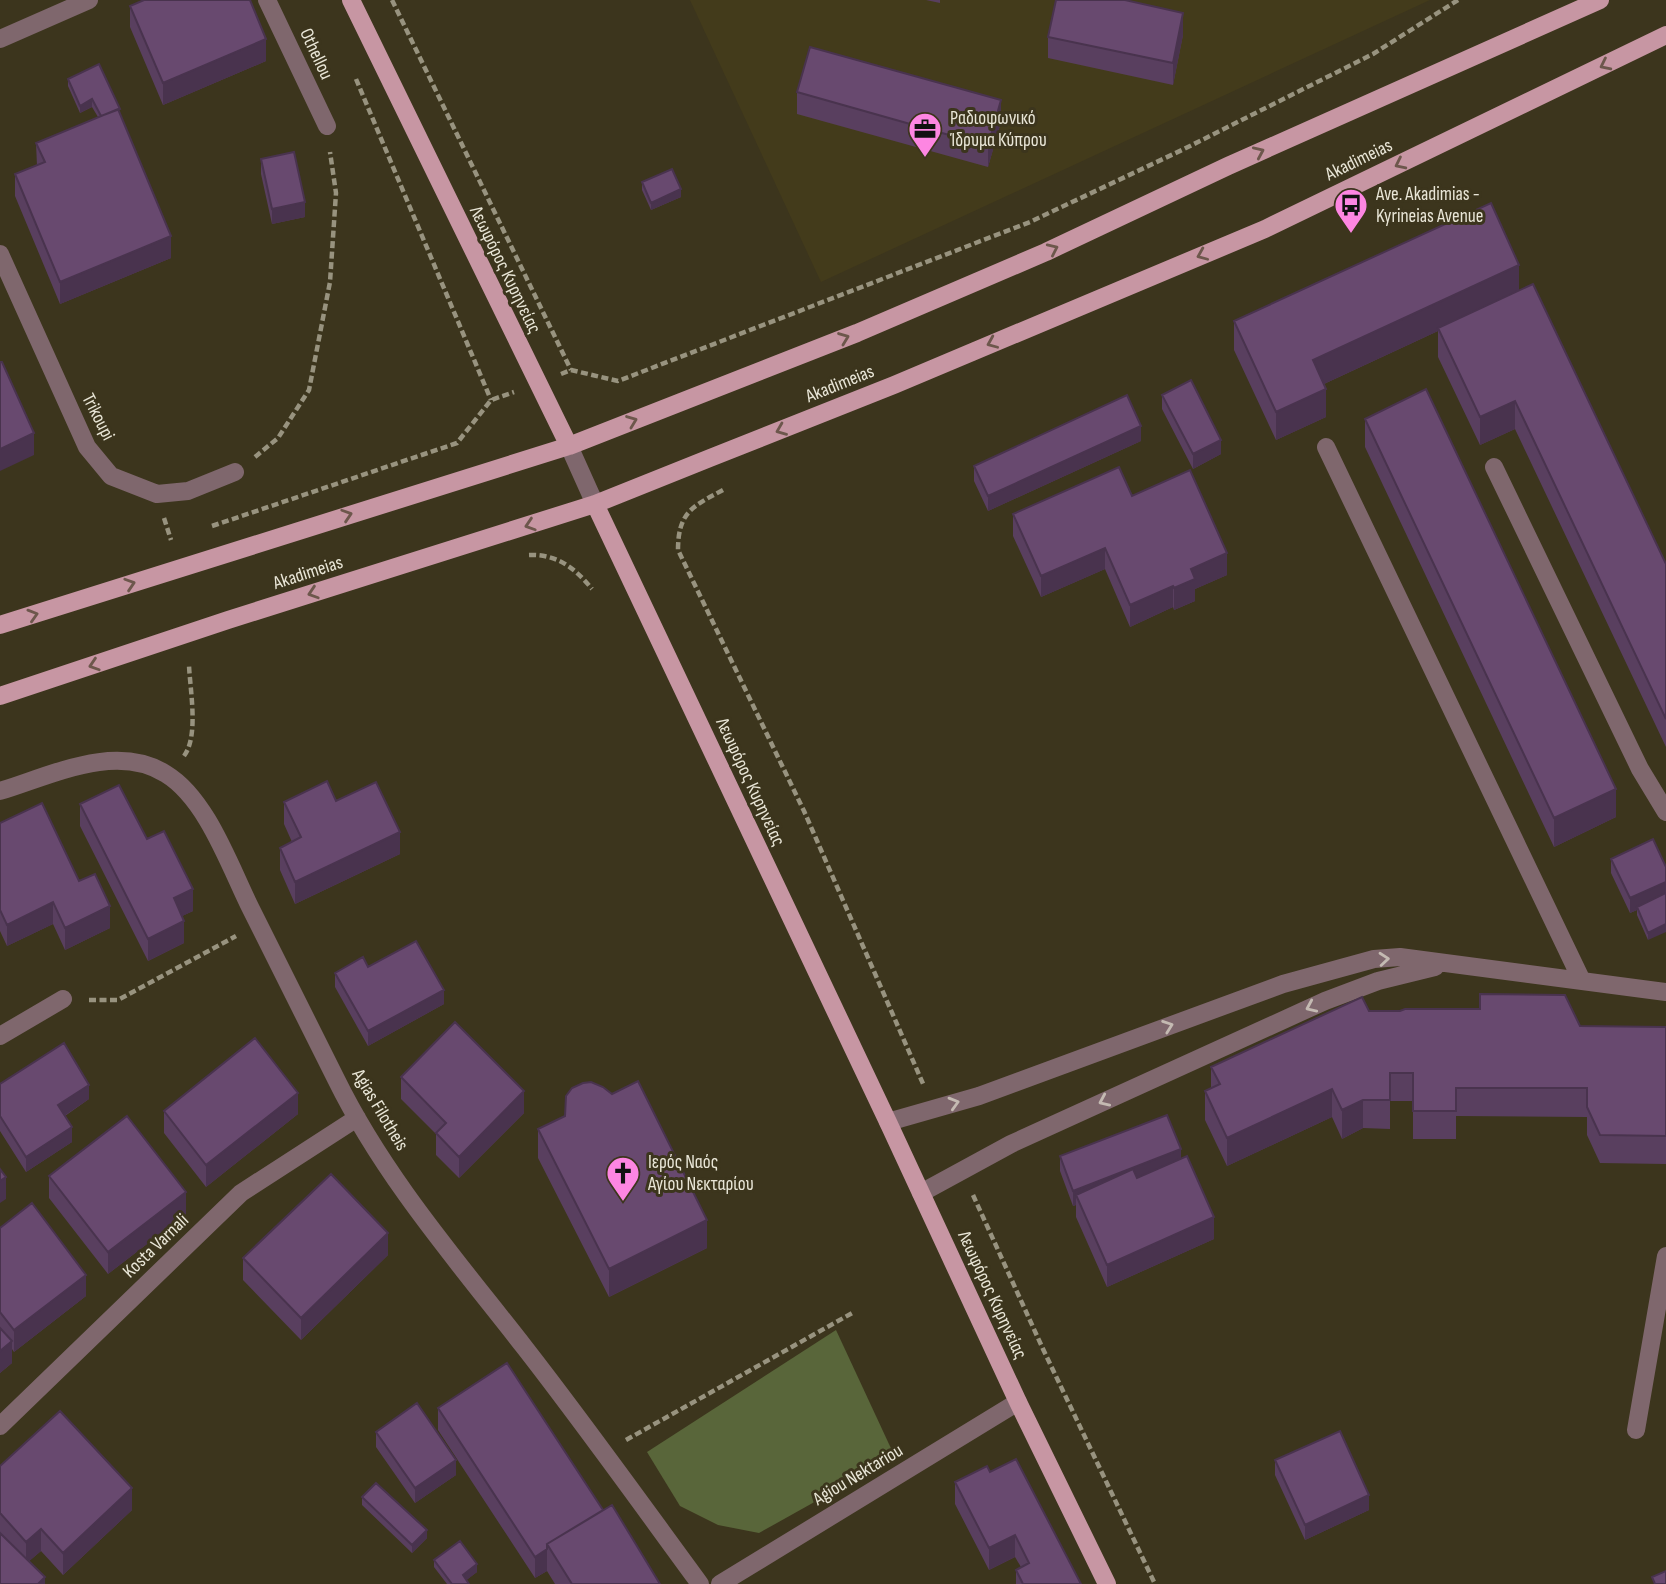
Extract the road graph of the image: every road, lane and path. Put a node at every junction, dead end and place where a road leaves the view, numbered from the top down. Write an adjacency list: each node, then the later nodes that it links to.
1 (89, 0): 8 (street)
2 (267, 0): 10 (street, Othellou)
3 (351, 0): 13 (main road, Λεωφόρος Κυρηνείας)
4 (392, 0): 12 (path)
5 (1458, 0): 12 (path)
6 (1600, 0): 15 (main road, one-way to 6)
7 (1666, 35): 20 (main road, Akadimeias, one-way to 20)
8 (0, 39)
9 (354, 75): 14 (path)
10 (327, 126): 18 (path)
11 (0, 254): 18 (street, Trikoupi)
12 (571, 370): 13 (path)
13 (537, 383): 14 (path); 15 (main road, Λεωφόρος Κυρηνείας)
14 (491, 400): 21 (path)
15 (569, 446): 20 (street, Λεωφόρος Κυρηνείας); 26 (main road, one-way to 15)
16 (1326, 447): 34 (street)
17 (1494, 467): 31 (street)
18 (235, 472)
19 (723, 490): 38 (path)
20 (595, 504): 28 (main road, Akadimeias, one-way to 28); 40 (main road, Λεωφόρος Κυρηνείας)
21 (210, 527)
22 (184, 536): 23 (path)
23 (159, 544)
24 (521, 556): 25 (path)
25 (592, 589)
26 (0, 625)
27 (189, 665): 29 (path)
28 (0, 696)
29 (166, 774): 30 (street, Agias Filotheis); 32 (street, Agias Filotheis)
30 (0, 791)
31 (1666, 812)
32 (258, 924): 36 (path); 39 (street, Agias Filotheis)
33 (1445, 964): 34 (street); 38 (street, one-way to 33); 41 (street, one-way to 41)
34 (1582, 981): 35 (street)
35 (1666, 992)
36 (63, 999): 37 (street)
37 (0, 1036)
38 (944, 1106): 40 (street)
39 (357, 1118): 46 (street, Kosta Varnali); 48 (street, Agias Filotheis)
40 (888, 1122): 42 (main road, Λεωφόρος Κυρηνείας)
41 (972, 1165): 42 (street); 52 (path)
42 (922, 1193): 45 (main road, Λεωφόρος Κυρηνείας)
43 (1666, 1256): 47 (street)
44 (854, 1312): 48 (path)
45 (1018, 1402): 50 (street, Agiou Nektariou); 51 (main road, Λεωφόρος Κυρηνείας)
46 (0, 1426)
47 (1636, 1430)
48 (603, 1453): 49 (street, Agias Filotheis)
49 (700, 1584)
50 (720, 1584)
51 (1107, 1584)
52 (1155, 1584)

